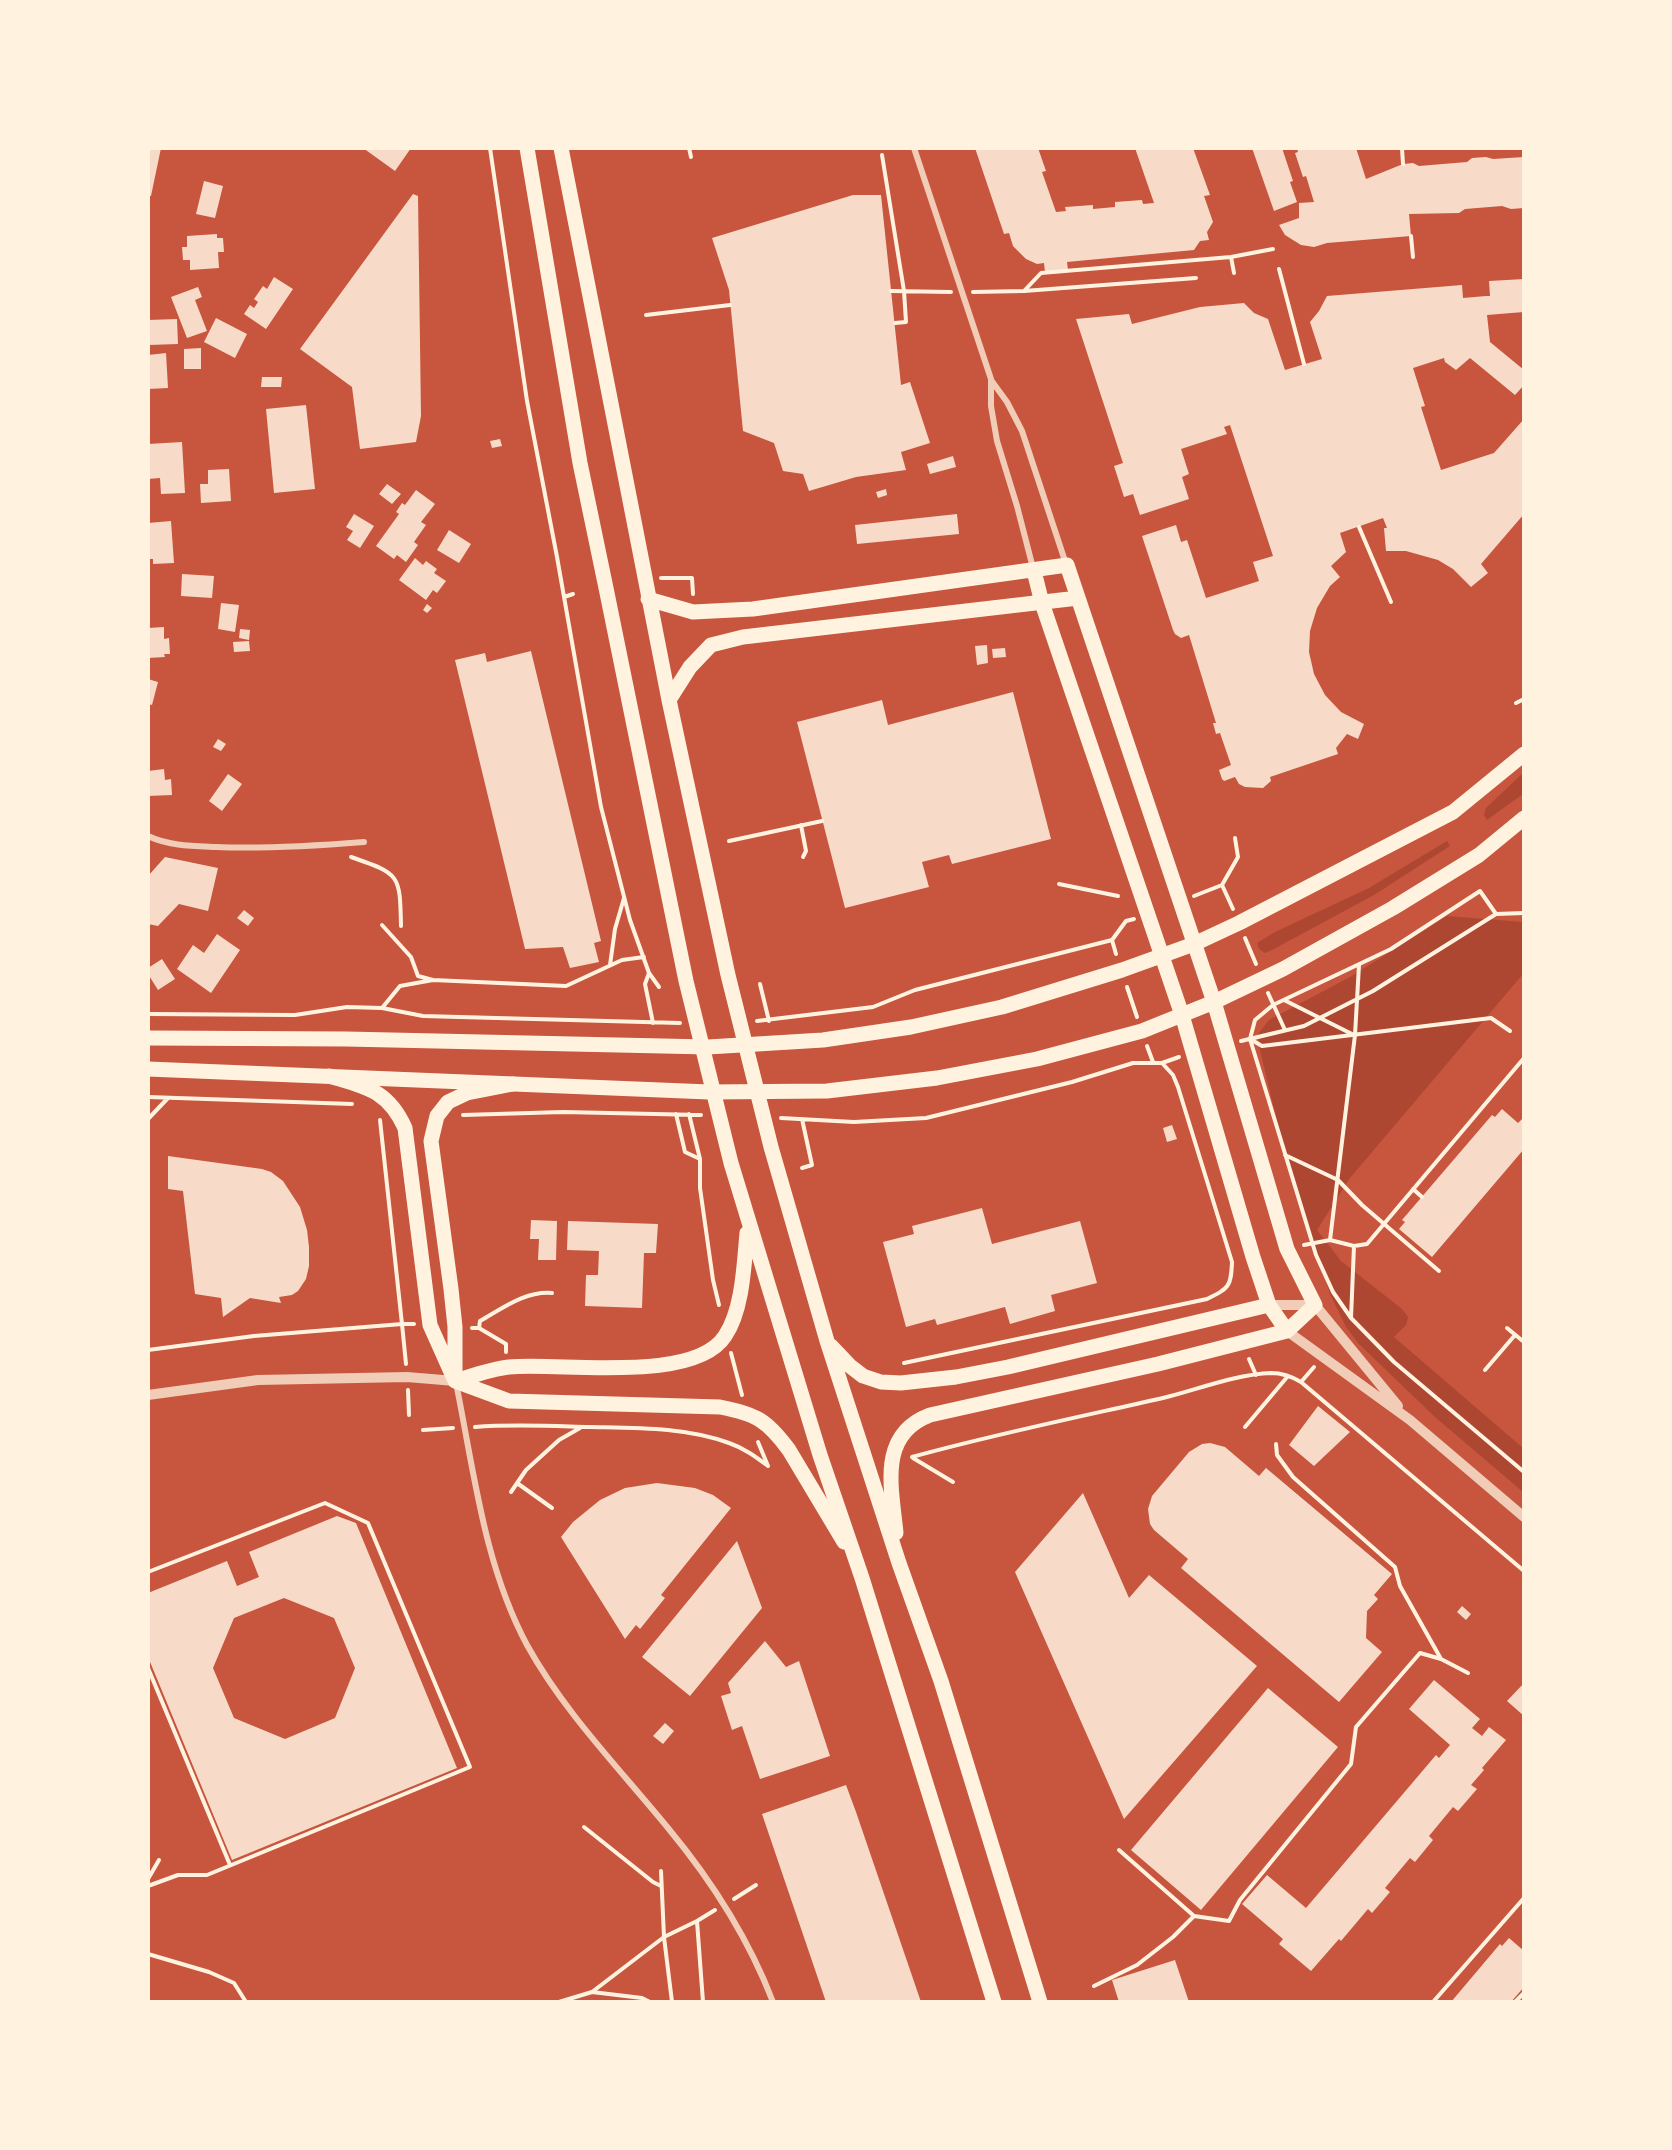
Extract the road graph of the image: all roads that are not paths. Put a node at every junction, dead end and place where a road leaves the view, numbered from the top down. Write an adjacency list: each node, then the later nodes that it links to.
1 (527, 148): 23 (main road)
2 (561, 148): 8 (main road)
3 (914, 148): 4 (street)
4 (991, 379): 5 (street); 6 (street)
5 (1066, 565): 6 (main road); 7 (main road)
6 (1034, 571): 8 (main road); 9 (main road)
7 (1078, 598): 9 (main road); 15 (main road)
8 (648, 599): 10 (main road)
9 (1042, 603): 10 (main road); 16 (main road)
10 (669, 700): 27 (main road)
11 (1524, 754): 15 (main road)
12 (1524, 818): 17 (main road)
13 (148, 836): 14 (street)
14 (364, 842)
15 (1194, 944): 16 (main road); 17 (main road)
16 (1162, 956): 18 (main road); 19 (main road)
17 (1214, 1002): 18 (main road); 25 (main road)
18 (1182, 1015): 22 (main road); 24 (main road)
19 (148, 1038)
20 (148, 1069): 21 (main road)
21 (329, 1076): 22 (main road); 28 (main road)
22 (513, 1084): 28 (main road)
23 (748, 1224): 28 (main road); 32 (main road)
24 (1269, 1305): 25 (street); 26 (main road); 27 (main road)
25 (1315, 1305): 26 (main road); 30 (street)
26 (1287, 1331): 30 (street); 33 (main road)
27 (828, 1341): 33 (main road)
28 (455, 1381): 29 (street); 32 (main road); 34 (street)
29 (148, 1395)
30 (1410, 1419): 31 (street)
31 (1524, 1518)
32 (857, 1563): 35 (main road)
33 (899, 1563): 36 (main road)
34 (773, 2001)
35 (994, 2001)
36 (1040, 2001)

